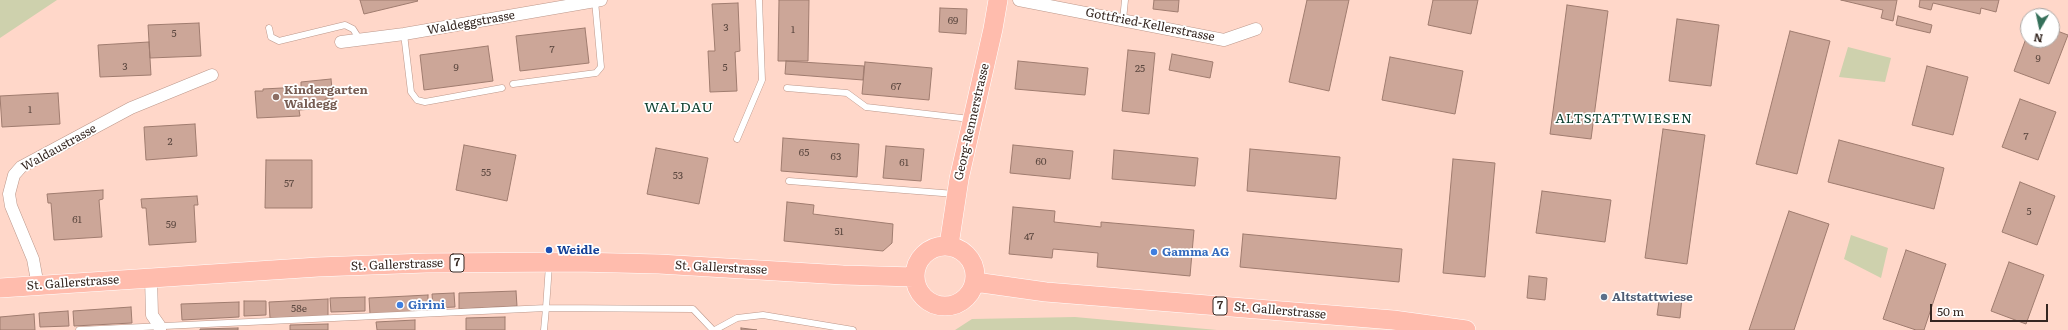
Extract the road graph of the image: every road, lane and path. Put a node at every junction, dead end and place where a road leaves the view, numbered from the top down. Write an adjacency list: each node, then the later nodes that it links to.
1 (759, 0): 17 (lane)
2 (998, 0): 16 (main road, Georg-Rennerstrasse)
3 (1019, 0): 6 (street, Gottfried-Kellerstrasse)
4 (1125, 0): 6 (lane)
5 (598, 1): 9 (street, Waldeggstrasse); 13 (lane)
6 (1123, 20): 8 (street, Gottfried-Kellerstrasse)
7 (269, 28): 10 (lane)
8 (1256, 29)
9 (404, 34): 10 (street, Waldeggstrasse); 14 (lane)
10 (360, 40): 11 (street, Waldeggstrasse)
11 (341, 42)
12 (212, 75): 25 (street, Waldaustrasse)
13 (514, 84)
14 (502, 88)
15 (787, 88): 16 (lane)
16 (971, 119): 19 (main road, Georg-Rennerstrasse)
17 (737, 139)
18 (789, 181): 19 (lane)
19 (956, 195): 20 (main road, Georg-Rennerstrasse)
20 (949, 245): 22 (main road); 24 (main road)
21 (549, 262): 22 (main road, St. Gallerstrasse / 7); 23 (main road, St. Gallerstrasse / 7); 27 (lane)
22 (914, 277): 24 (main road)
23 (151, 278): 25 (main road, St. Gallerstrasse / 7); 28 (street)
24 (975, 282): 33 (main road, St. Gallerstrasse / 7)
25 (38, 286): 26 (main road, St. Gallerstrasse / 7)
26 (0, 288)
27 (546, 308): 28 (lane); 30 (lane); 31 (lane)
28 (159, 327): 29 (lane)
29 (79, 330)
30 (544, 330)
31 (714, 330): 32 (lane)
32 (853, 330)
33 (1466, 330)

